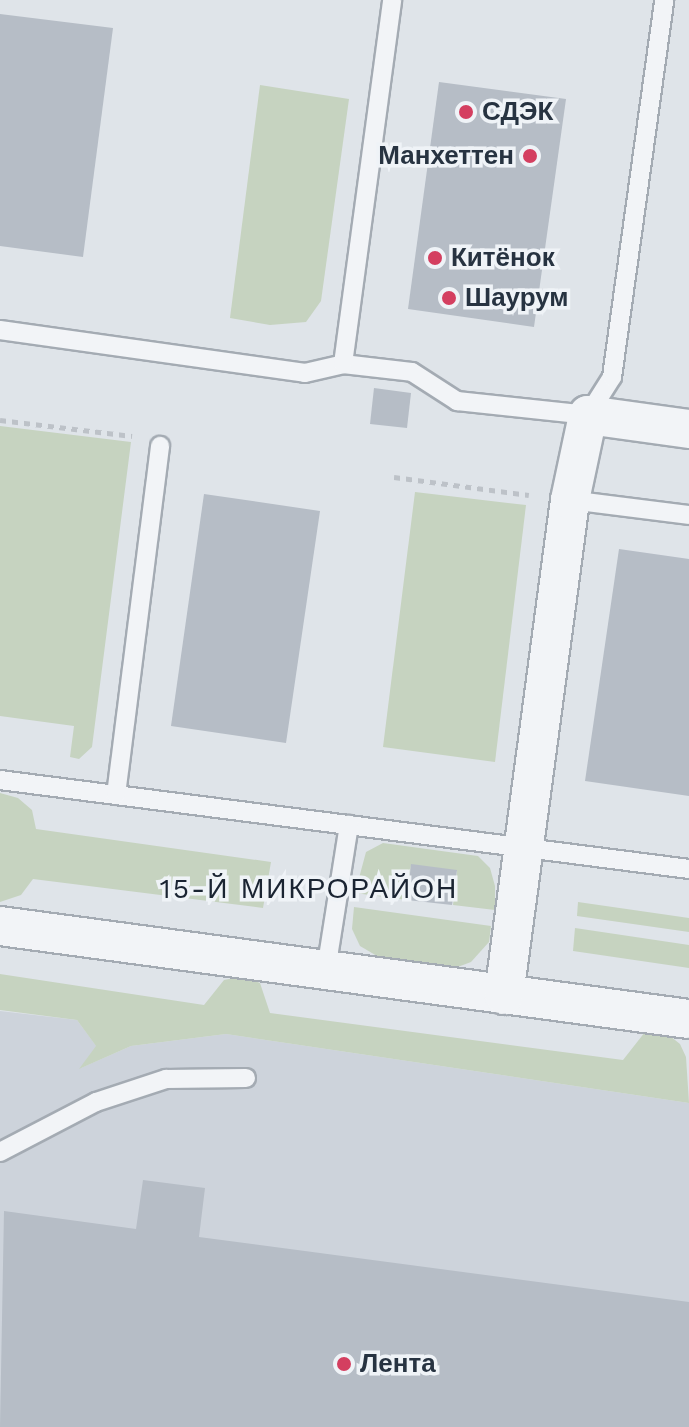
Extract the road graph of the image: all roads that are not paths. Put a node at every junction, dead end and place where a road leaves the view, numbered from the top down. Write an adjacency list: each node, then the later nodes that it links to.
1 (392, 0): 4 (lane)
2 (664, 0): 5 (lane)
3 (0, 330): 4 (lane)
4 (343, 364): 5 (lane)
5 (588, 415): 6 (street); 8 (street)
6 (689, 429)
7 (160, 446): 11 (lane)
8 (570, 500): 9 (lane); 13 (street)
9 (689, 515)
10 (0, 780): 11 (lane)
11 (116, 795): 12 (lane)
12 (349, 825): 13 (lane); 16 (lane)
13 (526, 848): 14 (lane); 17 (street)
14 (689, 869)
15 (0, 926): 16 (street)
16 (326, 970): 17 (street)
17 (504, 995): 18 (street)
18 (689, 1019)
19 (246, 1078): 20 (lane)
20 (0, 1152)

